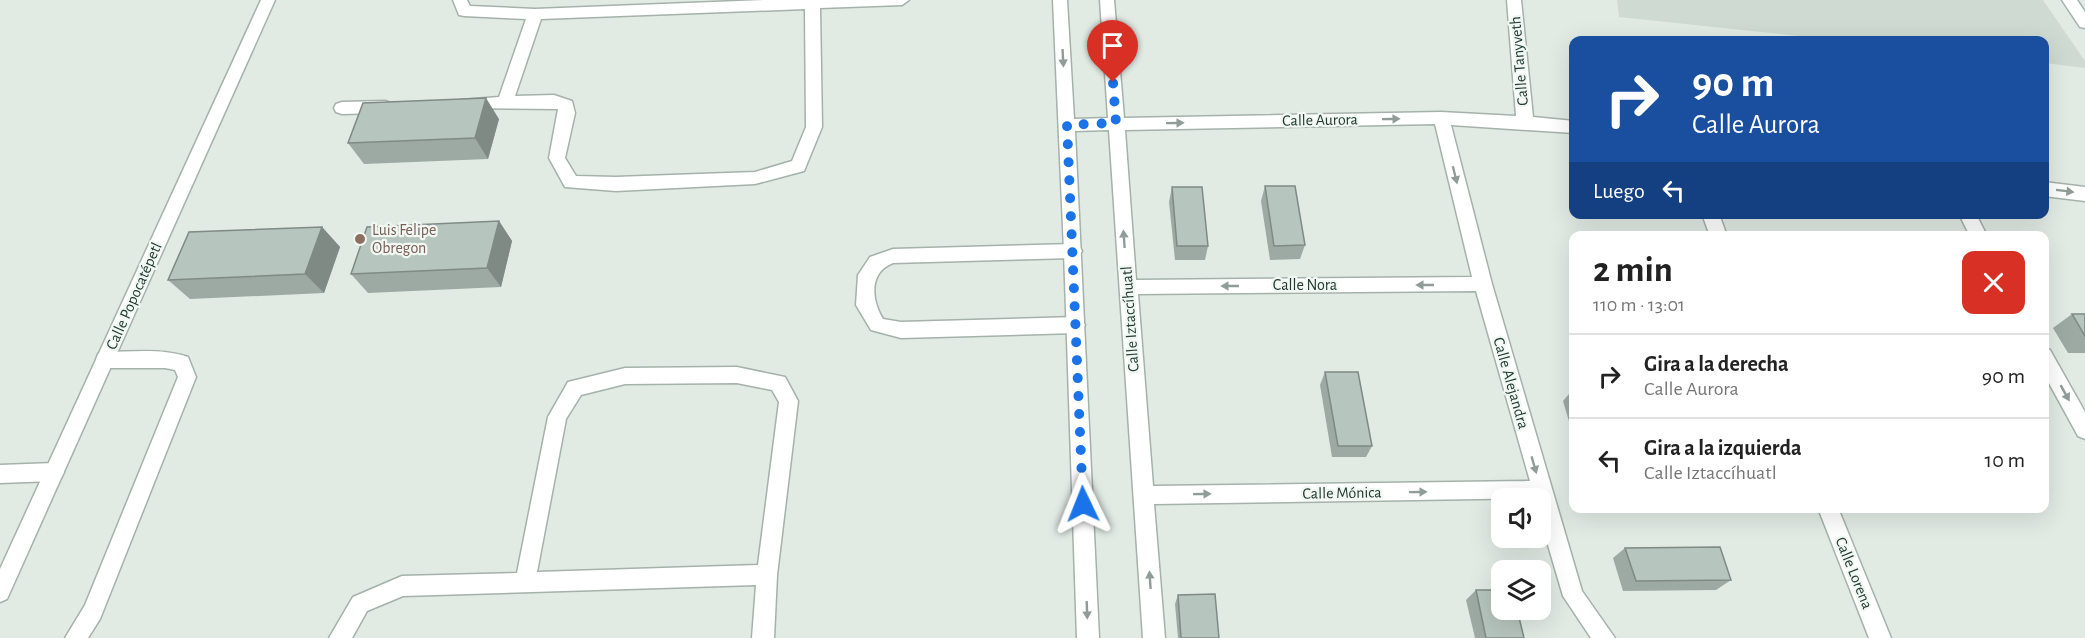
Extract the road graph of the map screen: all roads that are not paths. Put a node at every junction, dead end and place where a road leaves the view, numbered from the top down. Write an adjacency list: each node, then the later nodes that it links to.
1 (268, 0): 27 (street, Calle Popocatépetl)
2 (460, 0): 10 (street)
3 (902, 0): 9 (street)
4 (1060, 0): 19 (street, one-way to 19)
5 (1107, 0): 18 (street, Calle Iztaccíhuatl)
6 (1514, 0): 17 (street, Calle Tanyveth)
7 (2069, 0): 11 (street)
8 (674, 4): 9 (street); 10 (street)
9 (812, 4): 12 (street)
10 (535, 14): 12 (street)
11 (2085, 23)
12 (506, 102): 13 (street)
13 (447, 104)
14 (400, 106): 15 (street)
15 (342, 108)
16 (1441, 118): 17 (street, Calle Aurora); 18 (street, Calle Aurora, one-way to 16); 24 (street, Calle Alejandra, one-way to 24)
17 (1525, 122): 20 (street, Calle Aurora)
18 (1116, 123): 19 (street, Calle Aurora); 25 (street, Calle Iztaccíhuatl, one-way to 18)
19 (1067, 125): 23 (street)
20 (1569, 126)
21 (2049, 190): 22 (street, one-way to 22)
22 (2085, 194)
23 (1073, 251): 26 (street); 26 (street)
24 (1483, 284): 25 (street, Calle Nora, one-way to 25); 32 (street, Calle Alejandra, one-way to 32)
25 (1128, 287): 34 (street, Calle Iztaccíhuatl)
26 (1076, 325): 43 (street, one-way to 43)
27 (105, 360): 30 (street, Calle Popocatépetl); 40 (street)
28 (2049, 365): 29 (street, one-way to 29)
29 (2085, 430)
30 (54, 472): 31 (street); 39 (street, Calle Popocatépetl)
31 (0, 474)
32 (1540, 488)
33 (1491, 491): 34 (street, Calle Mónica, one-way to 33)
34 (1143, 495): 44 (street, Calle Iztaccíhuatl, one-way to 34)
35 (1830, 513): 46 (street, Calle Lorena)
36 (1551, 524): 45 (street, Calle Alejandra)
37 (767, 575): 38 (street); 38 (street); 42 (street)
38 (525, 584): 41 (street)
39 (0, 592)
40 (76, 638)
41 (340, 638)
42 (764, 638)
43 (1088, 638)
44 (1154, 638)
45 (1604, 638)
46 (1880, 638)

